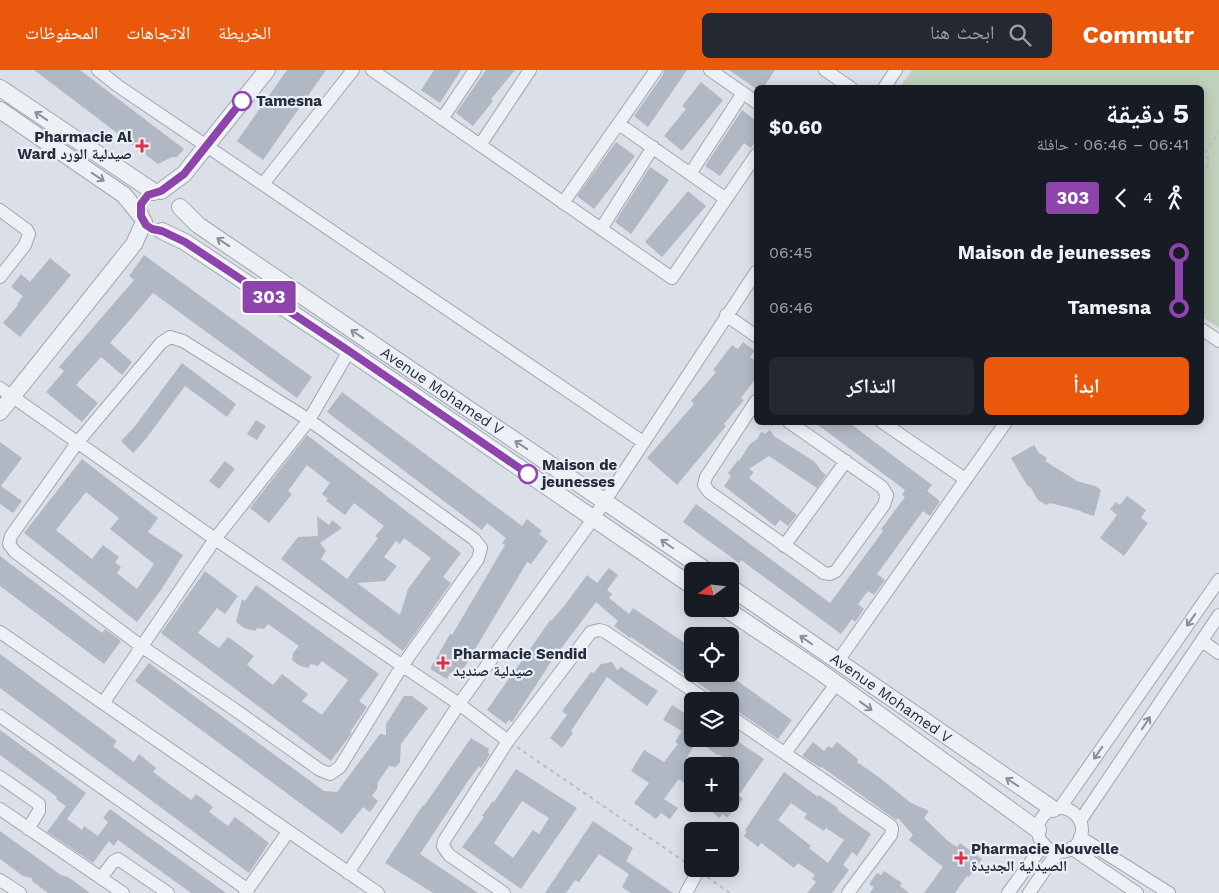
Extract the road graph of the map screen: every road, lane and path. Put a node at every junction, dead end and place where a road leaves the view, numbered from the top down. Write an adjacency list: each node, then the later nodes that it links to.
1 (98, 70): 21 (street)
2 (267, 70): 21 (street)
3 (353, 70): 28 (street)
4 (372, 70): 17 (street)
5 (475, 70): 17 (street)
6 (530, 70): 20 (street)
7 (656, 70): 18 (street)
8 (710, 70): 14 (street)
9 (825, 70): 11 (street)
10 (896, 70): 12 (street)
11 (847, 85)
12 (886, 85)
13 (0, 88): 29 (street, one-way to 13)
14 (744, 93): 15 (street); 27 (street)
15 (754, 100)
16 (2, 116): 34 (street, Avenue Mohamed V, one-way to 34)
17 (442, 119): 20 (street)
18 (619, 124): 22 (street); 31 (street)
19 (1219, 132): 23 (path)
20 (480, 145): 31 (street)
21 (208, 146): 26 (street); 28 (street)
22 (653, 148): 27 (street); 35 (street)
23 (1205, 153): 25 (path)
24 (754, 158): 30 (street)
25 (1204, 170)
26 (184, 174): 29 (street); 32 (street)
27 (690, 174): 30 (street)
28 (263, 184): 50 (street)
29 (158, 191): 32 (street); 34 (street)
30 (726, 199): 35 (street)
31 (564, 203): 35 (street)
32 (178, 204): 34 (street); 54 (street, Avenue Mohamed V, one-way to 32)
33 (0, 210): 37 (street)
34 (150, 225): 42 (street, Avenue Mohamed V); 43 (street)
35 (601, 229)
36 (754, 275): 38 (street)
37 (0, 277)
38 (726, 315): 40 (street); 50 (street)
39 (1204, 330): 41 (street)
40 (754, 335)
41 (1219, 341)
42 (349, 351): 46 (street); 55 (street, Avenue Mohamed V)
43 (6, 392): 45 (street); 51 (street)
44 (754, 404): 57 (street)
45 (0, 412)
46 (308, 420): 51 (street); 56 (street); 69 (street)
47 (793, 425): 52 (street)
48 (886, 425): 53 (street)
49 (1004, 425): 53 (street)
50 (643, 442): 54 (street)
51 (77, 443): 56 (street); 66 (street)
52 (846, 461): 57 (street); 57 (street)
53 (965, 479): 68 (street)
54 (604, 502): 55 (street); 58 (street, Avenue Mohamed V, one-way to 54)
55 (593, 520): 60 (street, Avenue Mohamed V); 73 (street)
56 (215, 539): 66 (street); 69 (street)
57 (784, 546)
58 (694, 562)
59 (1219, 580): 79 (street, one-way to 79)
60 (684, 581)
61 (739, 593): 68 (street, Avenue Mohamed V, one-way to 61)
62 (1219, 615): 65 (street)
63 (739, 618): 70 (street)
64 (0, 632): 72 (street)
65 (1202, 641): 67 (street); 81 (street, one-way to 65)
66 (141, 646): 69 (street); 72 (street)
67 (1219, 653)
68 (838, 661): 79 (street, Avenue Mohamed V, one-way to 68)
69 (402, 666): 73 (street)
70 (836, 684): 77 (street); 85 (street, one-way to 85)
71 (695, 692): 76 (street)
72 (104, 702): 83 (street)
73 (459, 704): 76 (street); 89 (street)
74 (0, 716): 94 (street)
75 (739, 722): 77 (street)
76 (508, 741): 88 (path); 99 (street)
77 (785, 753): 102 (street)
78 (0, 777): 82 (street)
79 (1056, 809): 81 (street); 85 (street)
80 (0, 810): 82 (street)
81 (1080, 821): 84 (street)
82 (28, 829): 92 (street)
83 (288, 832): 89 (street); 94 (street)
84 (1080, 836): 86 (street); 106 (street)
85 (1041, 837): 87 (street); 103 (street)
86 (1071, 848): 87 (street); 105 (street)
87 (1058, 852): 104 (street)
88 (684, 862)
89 (348, 873): 98 (street)
90 (692, 877): 100 (street)
91 (706, 877): 101 (path)
92 (101, 878): 96 (street); 97 (street)
93 (0, 880): 95 (street)
94 (247, 891)
95 (20, 893)
96 (123, 893)
97 (168, 893)
98 (378, 893)
99 (504, 893)
100 (686, 893)
101 (730, 893)
102 (848, 893)
103 (1008, 893)
104 (1030, 893)
105 (1137, 893)
106 (1169, 893)

